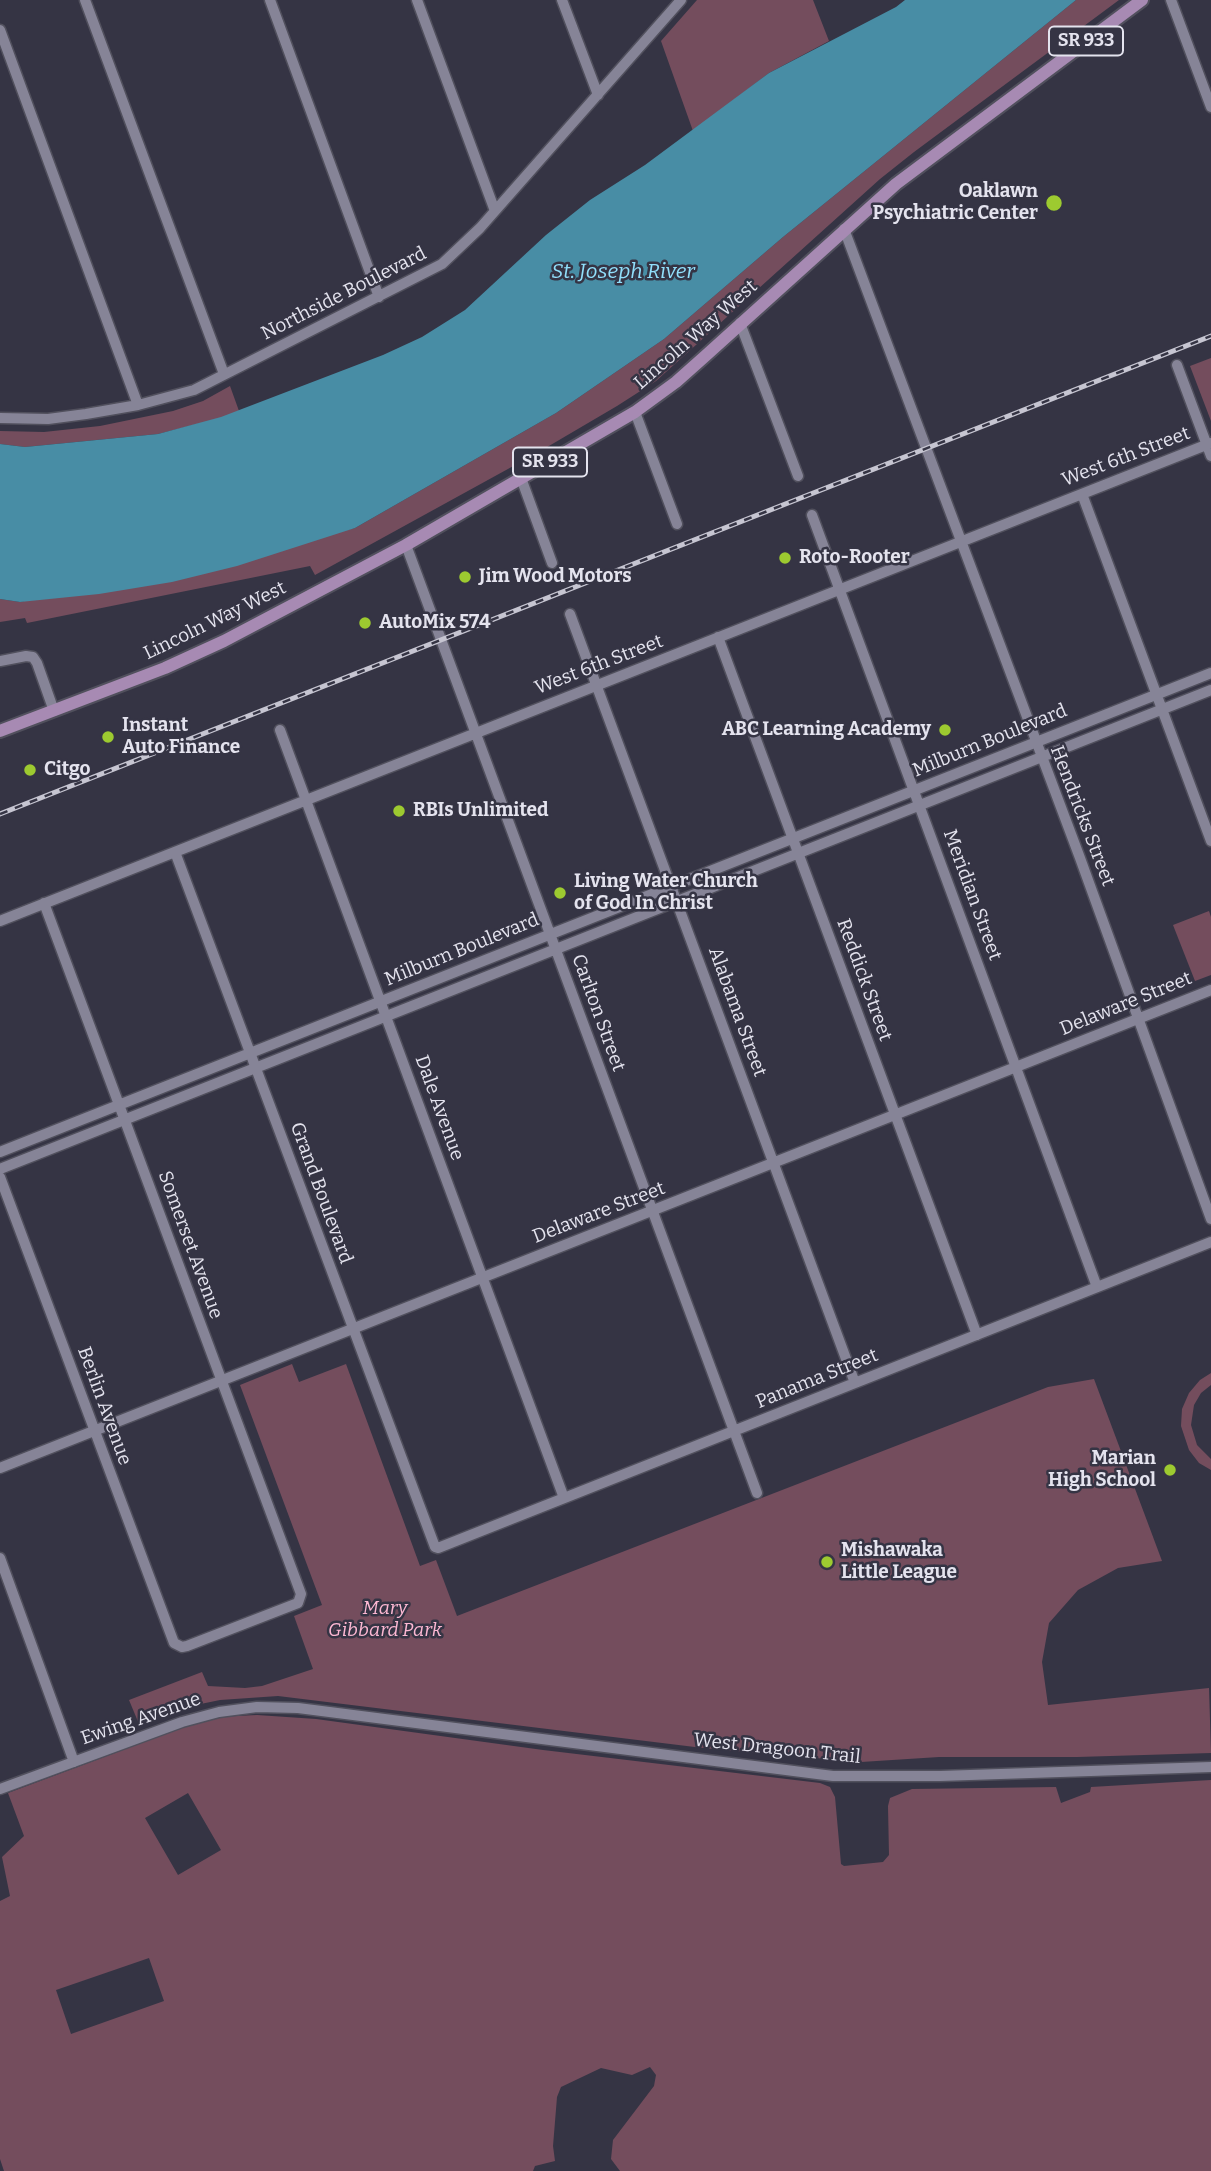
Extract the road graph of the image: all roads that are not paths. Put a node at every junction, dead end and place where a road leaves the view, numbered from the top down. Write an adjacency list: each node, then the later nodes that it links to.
1 (85, 0): 16 (street)
2 (270, 0): 13 (street)
3 (417, 0): 11 (street)
4 (562, 0): 9 (street)
5 (681, 0): 9 (street, Northside Boulevard)
6 (1142, 0): 12 (main road, Lincoln Way West / SR 933)
7 (1171, 0): 10 (street)
8 (0, 30): 17 (street)
9 (598, 95): 11 (street, Northside Boulevard)
10 (1211, 107)
11 (495, 211): 13 (street, Northside Boulevard)
12 (844, 229): 14 (main road, Lincoln Way West / SR 933); 27 (street, Hendricks Street)
13 (379, 297): 16 (street, Northside Boulevard)
14 (740, 323): 18 (main road, Lincoln Way West / SR 933); 22 (street)
15 (1177, 365): 20 (street)
16 (224, 374): 17 (street, Northside Boulevard)
17 (138, 405): 19 (street, Northside Boulevard)
18 (635, 412): 23 (main road, Lincoln Way West / SR 933); 26 (street)
19 (0, 418)
20 (1209, 444): 21 (street); 24 (street, West 6th Street)
21 (1211, 456)
22 (798, 476)
23 (521, 478): 28 (main road, Lincoln Way West / SR 933); 29 (street)
24 (1082, 494): 27 (street, West 6th Street); 37 (street)
25 (812, 516): 30 (street, Meridian Street)
26 (677, 524)
27 (961, 541): 30 (street, West 6th Street); 43 (street, Hendricks Street)
28 (406, 545): 39 (main road, Lincoln Way West / SR 933); 42 (street, Carlton Street)
29 (552, 563)
30 (839, 590): 32 (street, West 6th Street); 45 (street, Meridian Street)
31 (570, 614): 35 (street, Alabama Street)
32 (718, 637): 35 (street, West 6th Street); 48 (street, Reddick Street)
33 (0, 661): 39 (street)
34 (1211, 673): 37 (street, Milburn Boulevard)
35 (597, 685): 42 (street, West 6th Street); 52 (street, Alabama Street)
36 (1211, 690): 38 (street, Milburn Boulevard)
37 (1157, 694): 38 (street); 43 (street, Milburn Boulevard)
38 (1162, 710): 44 (street, Milburn Boulevard); 49 (street)
39 (54, 711): 41 (main road, Lincoln Way West / SR 933)
40 (280, 730): 46 (street, Dale Avenue)
41 (0, 731)
42 (475, 733): 46 (street, West 6th Street); 56 (street, Carlton Street)
43 (1036, 742): 44 (street, Hendricks Street); 45 (street, Milburn Boulevard)
44 (1041, 757): 47 (street, Milburn Boulevard); 61 (street, Hendricks Street)
45 (915, 790): 47 (street, Meridian Street); 48 (street, Milburn Boulevard)
46 (306, 800): 50 (street, West 6th Street); 59 (street, Dale Avenue)
47 (920, 806): 51 (street, Milburn Boulevard); 63 (street, Meridian Street)
48 (792, 838): 51 (street, Reddick Street); 52 (street, Milburn Boulevard)
49 (1211, 841)
50 (175, 852): 54 (street, West 6th Street); 62 (street, Grand Boulevard)
51 (798, 854): 53 (street, Milburn Boulevard); 66 (street, Reddick Street)
52 (671, 886): 53 (street, Alabama Street); 56 (street, Milburn Boulevard)
53 (677, 902): 57 (street, Milburn Boulevard); 69 (street, Alabama Street)
54 (44, 903): 55 (street, West 6th Street); 65 (street, Somerset Avenue)
55 (0, 921)
56 (550, 934): 57 (street, Carlton Street); 59 (street, Milburn Boulevard)
57 (556, 950): 60 (street, Milburn Boulevard); 72 (street, Carlton Street)
58 (1211, 990): 61 (street, Delaware Street)
59 (380, 1001): 60 (street, Dale Avenue); 62 (street, Milburn Boulevard)
60 (386, 1016): 64 (street, Milburn Boulevard); 75 (street, Dale Avenue)
61 (1137, 1019): 63 (street, Delaware Street); 73 (street, Hendricks Street)
62 (250, 1053): 64 (street, Grand Boulevard); 65 (street, Milburn Boulevard)
63 (1016, 1067): 66 (street, Delaware Street); 76 (street, Meridian Street)
64 (255, 1068): 67 (street, Milburn Boulevard); 77 (street, Grand Boulevard)
65 (118, 1105): 67 (street, Somerset Avenue); 68 (street, Milburn Boulevard)
66 (895, 1115): 69 (street, Delaware Street); 78 (street, Reddick Street)
67 (124, 1120): 70 (street, Milburn Boulevard); 79 (street, Somerset Avenue)
68 (0, 1152)
69 (773, 1163): 72 (street, Delaware Street); 80 (street, Alabama Street)
70 (0, 1169)
71 (0, 1177): 81 (street, Berlin Avenue)
72 (652, 1211): 75 (street, Delaware Street); 82 (street, Carlton Street)
73 (1211, 1219)
74 (1211, 1242): 76 (street, Panama Street)
75 (483, 1278): 77 (street, Delaware Street); 85 (street, Dale Avenue)
76 (1097, 1287): 78 (street, Panama Street)
77 (352, 1329): 79 (street, Delaware Street); 86 (street, Grand Boulevard)
78 (977, 1335): 80 (street, Panama Street)
79 (221, 1380): 81 (street, Delaware Street); 88 (street, Somerset Avenue)
80 (855, 1383): 82 (street, Panama Street)
81 (94, 1430): 83 (street, Delaware Street); 88 (street, Berlin Avenue)
82 (734, 1431): 84 (street, Carlton Street); 85 (street, Panama Street)
83 (0, 1468)
84 (757, 1493)
85 (564, 1498): 86 (street, Panama Street)
86 (435, 1547)
87 (0, 1558): 90 (street)
88 (177, 1646)
89 (341, 1713): 90 (street, Ewing Avenue); 91 (street, West Dragoon Trail)
90 (74, 1762): 92 (street, Ewing Avenue)
91 (1211, 1767)
92 (0, 1789)

